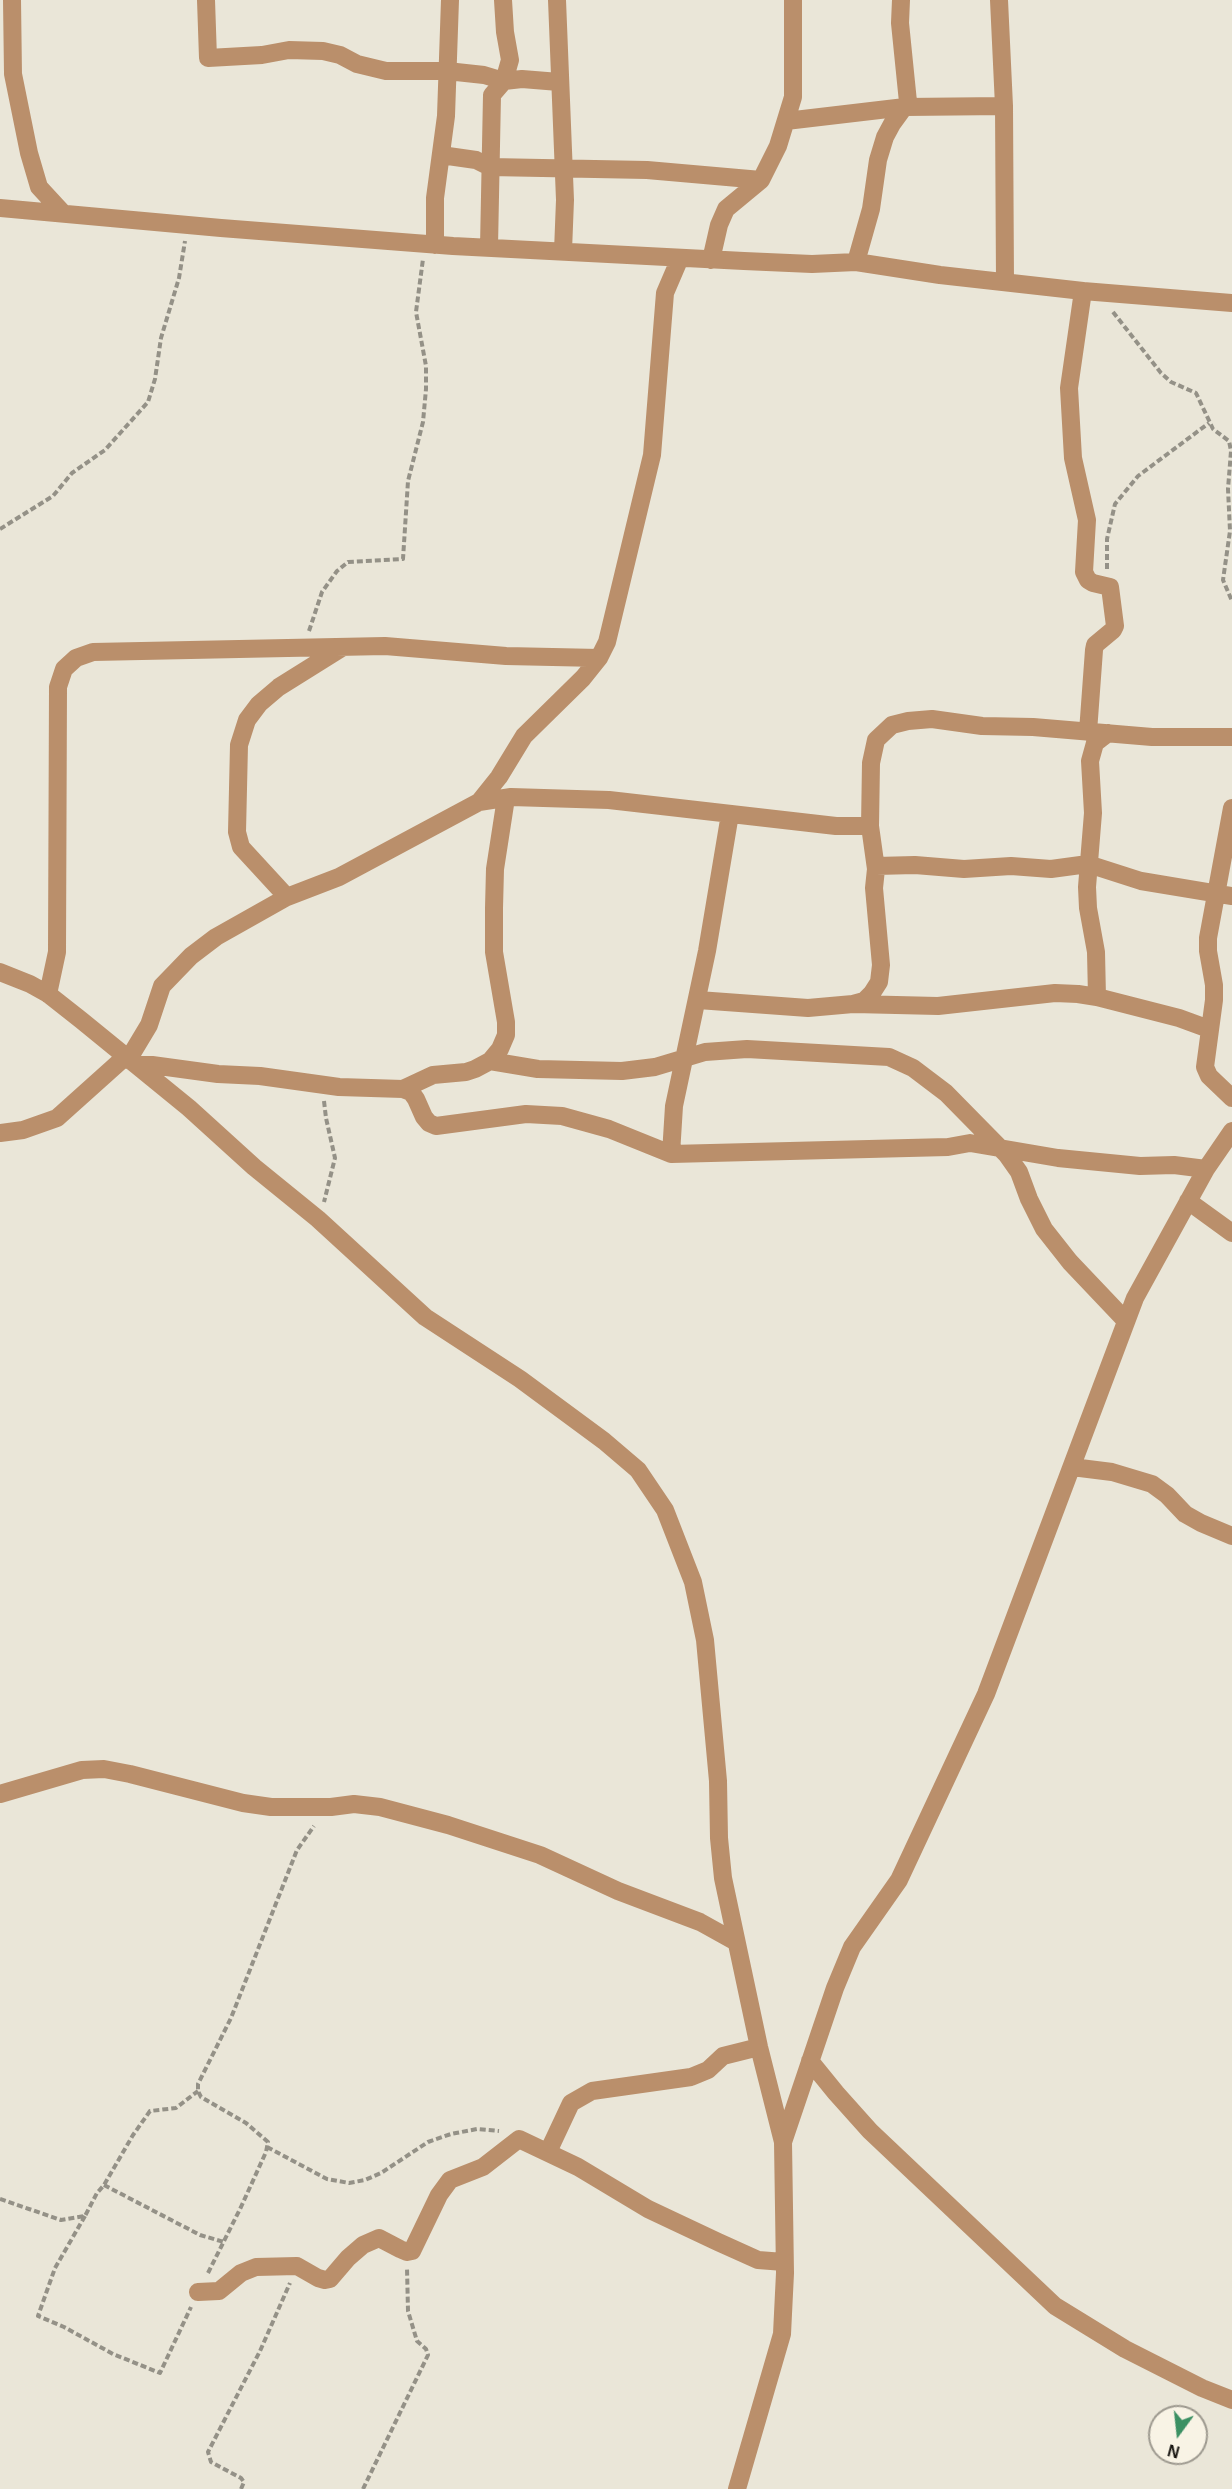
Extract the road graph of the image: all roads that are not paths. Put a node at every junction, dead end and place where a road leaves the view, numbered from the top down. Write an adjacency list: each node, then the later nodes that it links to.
1 (12, 0): 9 (street); 21 (street)
2 (206, 0): 10 (street)
3 (450, 0): 10 (street)
4 (503, 0): 11 (street)
5 (557, 0): 12 (street)
6 (793, 0): 15 (street)
7 (902, 0): 14 (street)
8 (999, 0): 13 (street)
9 (0, 2)
10 (447, 71): 11 (street); 16 (street)
11 (504, 81): 12 (street); 17 (street)
12 (559, 82): 18 (street)
13 (1004, 106): 14 (street); 28 (street)
14 (905, 107): 15 (street); 27 (street)
15 (786, 122): 19 (street)
16 (441, 155): 17 (street); 22 (street)
17 (490, 167): 18 (street); 23 (street)
18 (564, 170): 19 (street); 24 (street)
19 (761, 180): 26 (street)
20 (0, 208): 21 (street)
21 (63, 213): 22 (street)
22 (430, 244): 23 (street)
23 (489, 247): 24 (street)
24 (563, 251): 25 (street)
25 (680, 258): 26 (street); 33 (street)
26 (711, 260): 27 (street)
27 (856, 262): 28 (street)
28 (1005, 282): 29 (street)
29 (1090, 292): 31 (street); 34 (street)
30 (1232, 292): 31 (street)
31 (1224, 303)
32 (343, 647): 33 (street); 45 (street); 47 (street)
33 (599, 658): 38 (street)
34 (1088, 732): 35 (street); 41 (street)
35 (1108, 733): 36 (street); 42 (street)
36 (1232, 737)
37 (506, 798): 38 (street); 40 (street); 54 (street)
38 (479, 802): 45 (street)
39 (1232, 808): 44 (street)
40 (730, 814): 41 (street); 49 (street)
41 (870, 826): 43 (street)
42 (1088, 864): 43 (street); 44 (street); 48 (street)
43 (876, 866): 50 (street)
44 (1224, 895): 51 (street)
45 (287, 897): 53 (street)
46 (0, 972): 47 (street)
47 (48, 994): 53 (street)
48 (1097, 997): 50 (street); 51 (street)
49 (698, 1000): 50 (street); 52 (street)
50 (853, 1004)
51 (1209, 1029): 56 (street)
52 (685, 1058): 54 (street); 59 (street); 60 (street)
53 (129, 1061): 55 (street); 58 (street); 68 (street)
54 (490, 1061): 55 (street)
55 (403, 1089): 60 (street)
56 (1232, 1098)
57 (1232, 1131): 61 (street)
58 (0, 1133)
59 (1002, 1150): 60 (street); 61 (street); 64 (street)
60 (671, 1154)
61 (1206, 1169): 62 (street)
62 (1188, 1201): 63 (street); 64 (street)
63 (1232, 1233)
64 (1126, 1321): 65 (street)
65 (1072, 1467): 66 (street); 70 (street)
66 (1232, 1536)
67 (0, 1794): 68 (street)
68 (736, 1942): 69 (street)
69 (759, 2047): 71 (street); 74 (street)
70 (810, 2061): 72 (street); 77 (street)
71 (767, 2080): 72 (street); 73 (street)
72 (803, 2083): 73 (street)
73 (783, 2142): 75 (street)
74 (548, 2152): 75 (street); 76 (street)
75 (784, 2262): 78 (street)
76 (198, 2292)
77 (1232, 2400)
78 (736, 2489)

